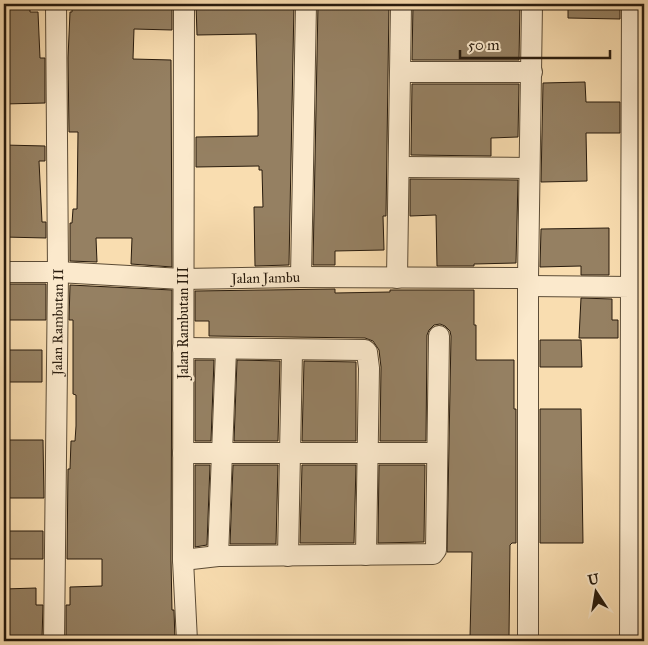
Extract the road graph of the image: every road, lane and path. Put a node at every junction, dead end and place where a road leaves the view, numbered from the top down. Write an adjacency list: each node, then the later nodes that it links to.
1 (56, 4): 12 (street, Jalan Rambutan II)
2 (184, 4): 15 (street, Jalan Rambutan III)
3 (306, 4): 13 (street)
4 (401, 4): 7 (street)
5 (532, 4): 8 (street)
6 (632, 4): 17 (street)
7 (400, 72): 8 (street); 9 (street)
8 (532, 72): 10 (street)
9 (400, 167): 10 (street); 14 (street)
10 (530, 168): 16 (street)
11 (4, 272): 12 (street, Jalan Jambu)
12 (58, 272): 15 (street, Jalan Jambu); 31 (street, Jalan Rambutan II)
13 (300, 277): 14 (street, Jalan Jambu); 15 (street, Jalan Jambu)
14 (397, 278): 16 (street, Jalan Jambu)
15 (182, 279): 19 (street, Jalan Rambutan III)
16 (529, 282): 17 (street, Jalan Jambu); 33 (street)
17 (630, 287): 34 (street)
18 (439, 336): 23 (street)
19 (183, 348): 20 (street); 24 (street, Jalan Rambutan III)
20 (226, 350): 21 (street); 25 (street)
21 (292, 350): 22 (street); 26 (street)
22 (291, 453): 25 (street); 26 (street); 29 (street)
23 (437, 453): 26 (street); 27 (street)
24 (183, 454): 25 (street); 30 (street, Jalan Rambutan III)
25 (223, 454): 28 (street)
26 (368, 454): 27 (street)
27 (366, 555): 29 (street)
28 (218, 556): 29 (street); 30 (street)
29 (288, 556)
30 (183, 560): 32 (street, Jalan Rambutan III)
31 (54, 641)
32 (187, 641)
33 (528, 641)
34 (630, 641)

